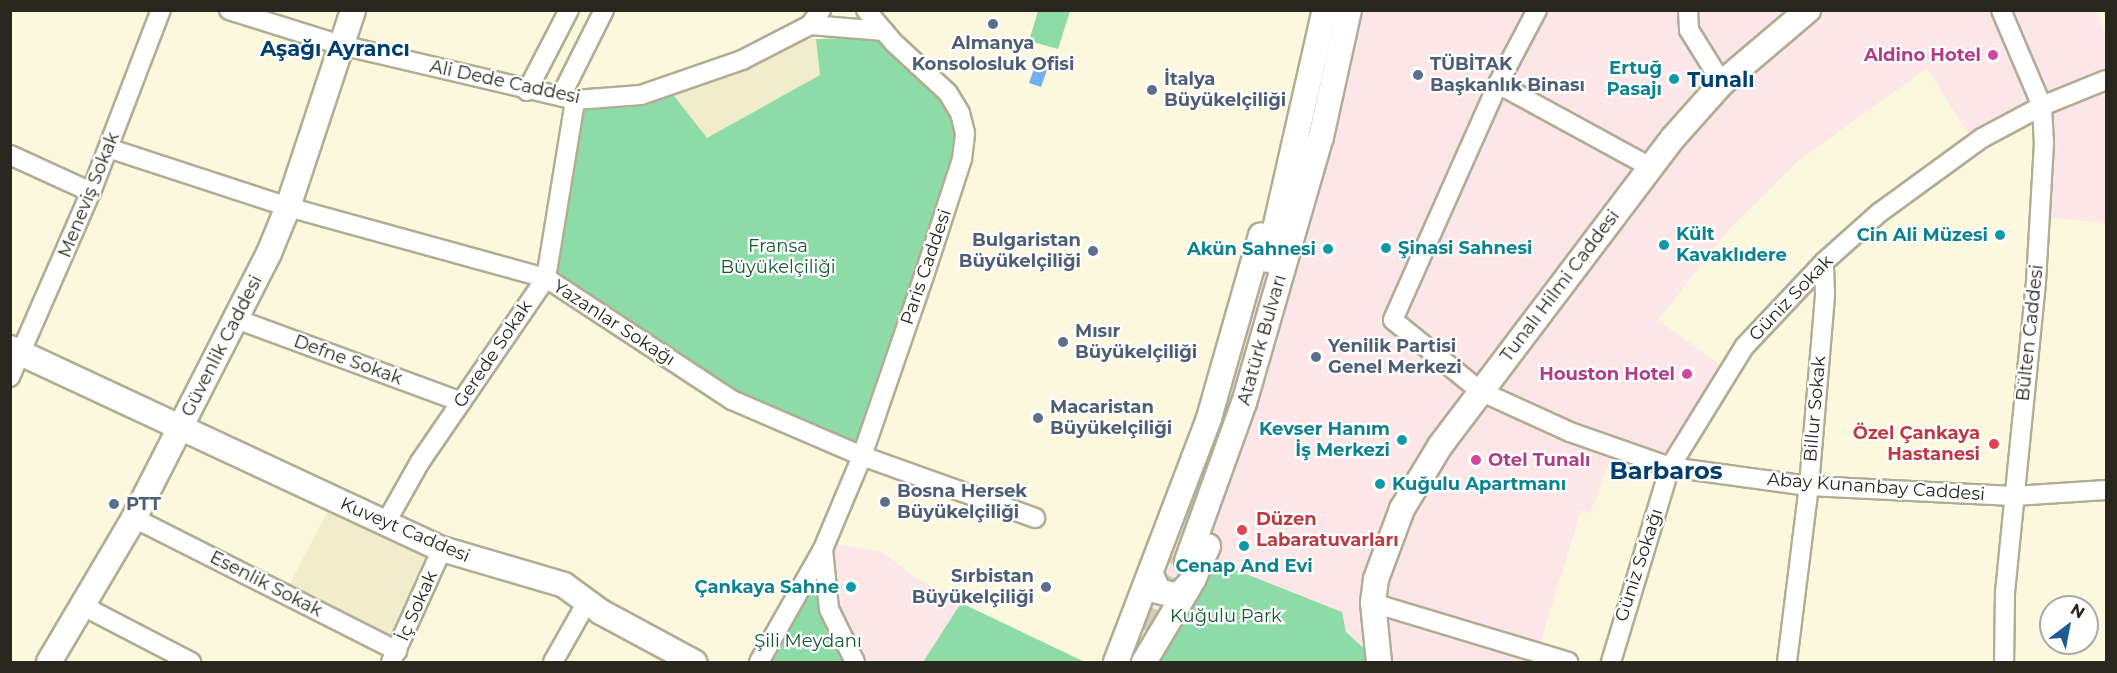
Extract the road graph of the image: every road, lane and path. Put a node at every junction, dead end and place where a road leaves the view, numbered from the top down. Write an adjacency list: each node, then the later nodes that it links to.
1 (161, 10): 22 (street, Meneviş Sokak)
2 (229, 10): 15 (street, Ali Dede Caddesi)
3 (353, 10): 15 (main road, Güvenlik Caddesi)
4 (569, 10): 19 (street)
5 (604, 10): 20 (street, Gerede Sokak)
6 (866, 10): 14 (street, Paris Caddesi)
7 (1325, 10): 25 (main road)
8 (1349, 10): 46 (main road, Atatürk Bulvarı)
9 (1537, 10): 18 (street)
10 (1688, 10): 17 (street)
11 (1808, 10): 17 (main road, Tunalı Hilmi Caddesi)
12 (2001, 10): 21 (street, Bülten Caddesi)
13 (815, 18): 14 (street); 20 (street, Ali Dede Caddesi)
14 (884, 30): 36 (street, Paris Caddesi)
15 (341, 45): 19 (street, Ali Dede Caddesi); 27 (main road, Güvenlik Caddesi)
16 (2106, 80): 21 (street, Güniz Sokak)
17 (1722, 83): 24 (main road, Tunalı Hilmi Caddesi)
18 (1498, 84): 24 (street); 33 (street, Abay Kunanbay Caddesi)
19 (527, 91): 20 (street, Ali Dede Caddesi)
20 (568, 98): 29 (street, Gerede Sokak)
21 (2042, 106): 28 (street, Güniz Sokak); 40 (street, Bülten Caddesi)
22 (108, 148): 26 (street, Meneviş Sokak); 27 (street, Yazanlar Sokağı)
23 (10, 155): 26 (street)
24 (1650, 167): 33 (main road, Tunalı Hilmi Caddesi)
25 (1286, 171): 46 (main road); 47 (main road)
26 (91, 192): 31 (street, Meneviş Sokak)
27 (288, 207): 29 (street, Yazanlar Sokağı); 30 (main road, Güvenlik Caddesi)
28 (1824, 262): 37 (street, Güniz Sokak); 38 (street, Billur Sokak)
29 (546, 278): 34 (street, Gerede Sokak); 36 (street, Yazanlar Sokağı)
30 (236, 319): 34 (street, Defne Sokak); 35 (main road, Güvenlik Caddesi)
31 (17, 351): 32 (street, Meneviş Sokak); 35 (main road, Kuveyt Caddesi)
32 (10, 376)
33 (1480, 391): 37 (street, Abay Kunanbay Caddesi); 49 (main road, Tunalı Hilmi Caddesi)
34 (461, 402): 43 (street, Gerede Sokak)
35 (180, 427): 41 (main road, Güvenlik Caddesi); 43 (main road, Kuveyt Caddesi)
36 (862, 456): 42 (street, Yazanlar Sokağı); 45 (street, Paris Caddesi)
37 (1670, 467): 38 (street, Abay Kunanbay Caddesi); 62 (street, Güniz Sokağı)
38 (1809, 486): 40 (street, Abay Kunanbay Caddesi); 63 (street, Billur Sokak)
39 (2106, 490): 40 (street, Abay Kunanbay Caddesi)
40 (2014, 496): 64 (street, Bülten Caddesi)
41 (134, 518): 50 (main road, Güvenlik Caddesi); 51 (street, Esenlik Sokak)
42 (1035, 518)
43 (385, 524): 44 (main road, Kuveyt Caddesi)
44 (442, 549): 48 (main road, Kuveyt Caddesi); 51 (street, İç Sokak)
45 (823, 549): 56 (street, Paris Caddesi); 57 (street, Paris Caddesi)
46 (1183, 568): 47 (main road); 59 (main road)
47 (1151, 574): 58 (main road)
48 (587, 602): 54 (street); 55 (main road, Kuveyt Caddesi)
49 (1373, 603): 60 (main road, Tunalı Hilmi Caddesi); 61 (street)
50 (84, 606): 52 (main road, Güvenlik Caddesi); 53 (street)
51 (394, 657)
52 (49, 663)
53 (191, 663)
54 (553, 663)
55 (694, 663)
56 (759, 663)
57 (855, 663)
58 (1116, 663)
59 (1144, 663)
60 (1380, 663)
61 (1568, 663)
62 (1611, 663)
63 (1787, 663)
64 (2004, 663)

